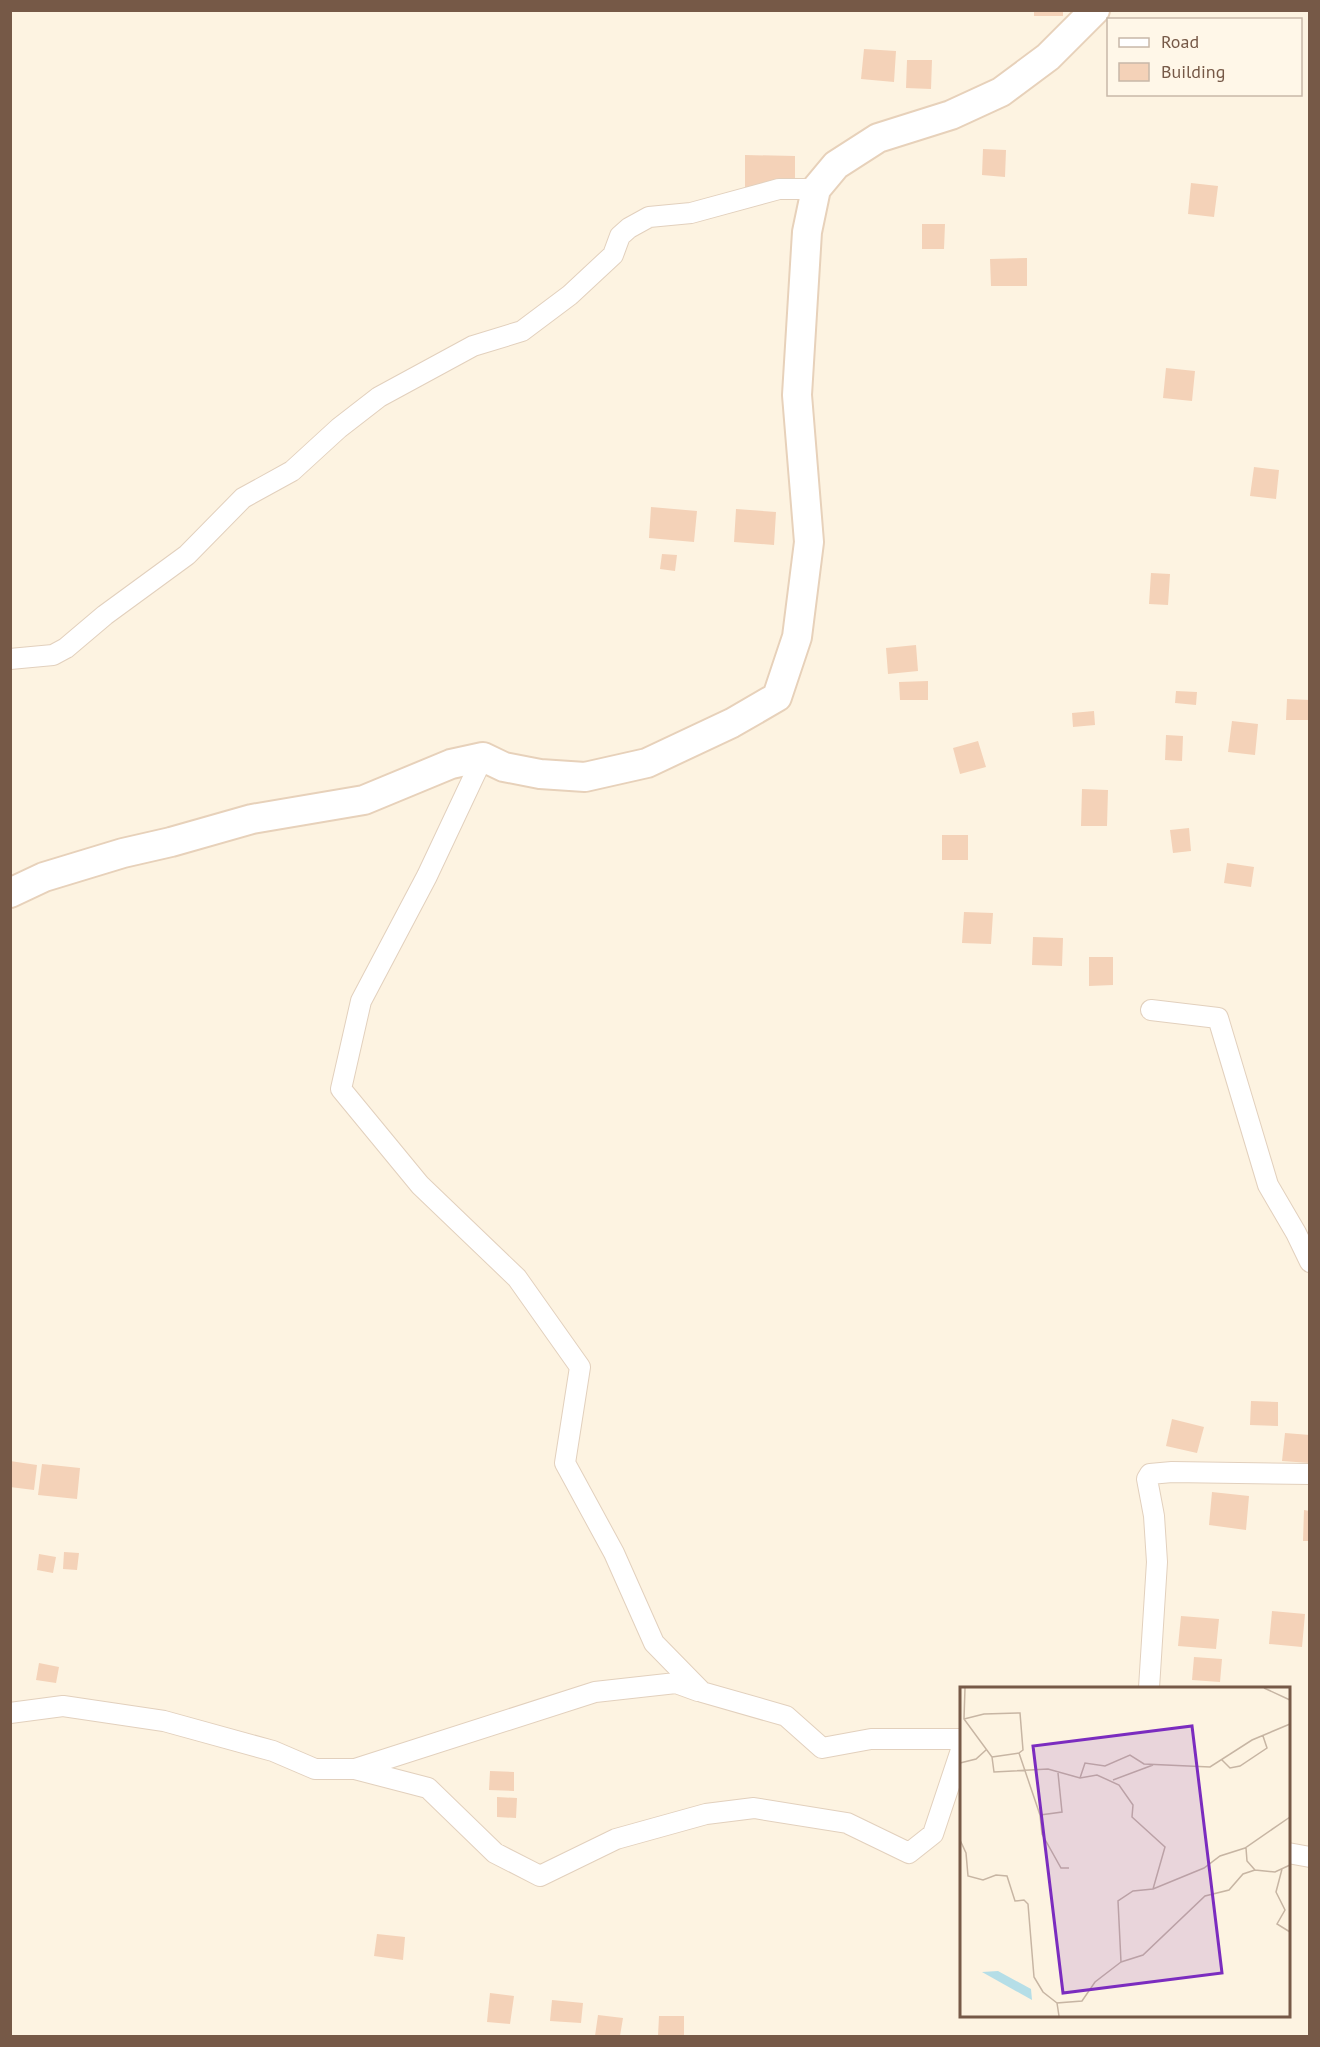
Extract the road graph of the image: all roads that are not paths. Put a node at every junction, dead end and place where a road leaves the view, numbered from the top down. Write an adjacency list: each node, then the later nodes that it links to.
1 (1095, 10): 2 (street)
2 (816, 189): 3 (street); 4 (street)
3 (10, 658)
4 (483, 757): 5 (street); 10 (street)
5 (10, 893)
6 (1151, 1010): 7 (street)
7 (1310, 1262)
8 (1310, 1474): 9 (street)
9 (1149, 1687)
10 (702, 1692): 12 (street); 14 (street)
11 (10, 1713): 14 (street)
12 (960, 1739)
13 (960, 1753): 14 (street)
14 (355, 1769)
15 (1290, 1853): 16 (street)
16 (1310, 1857)

